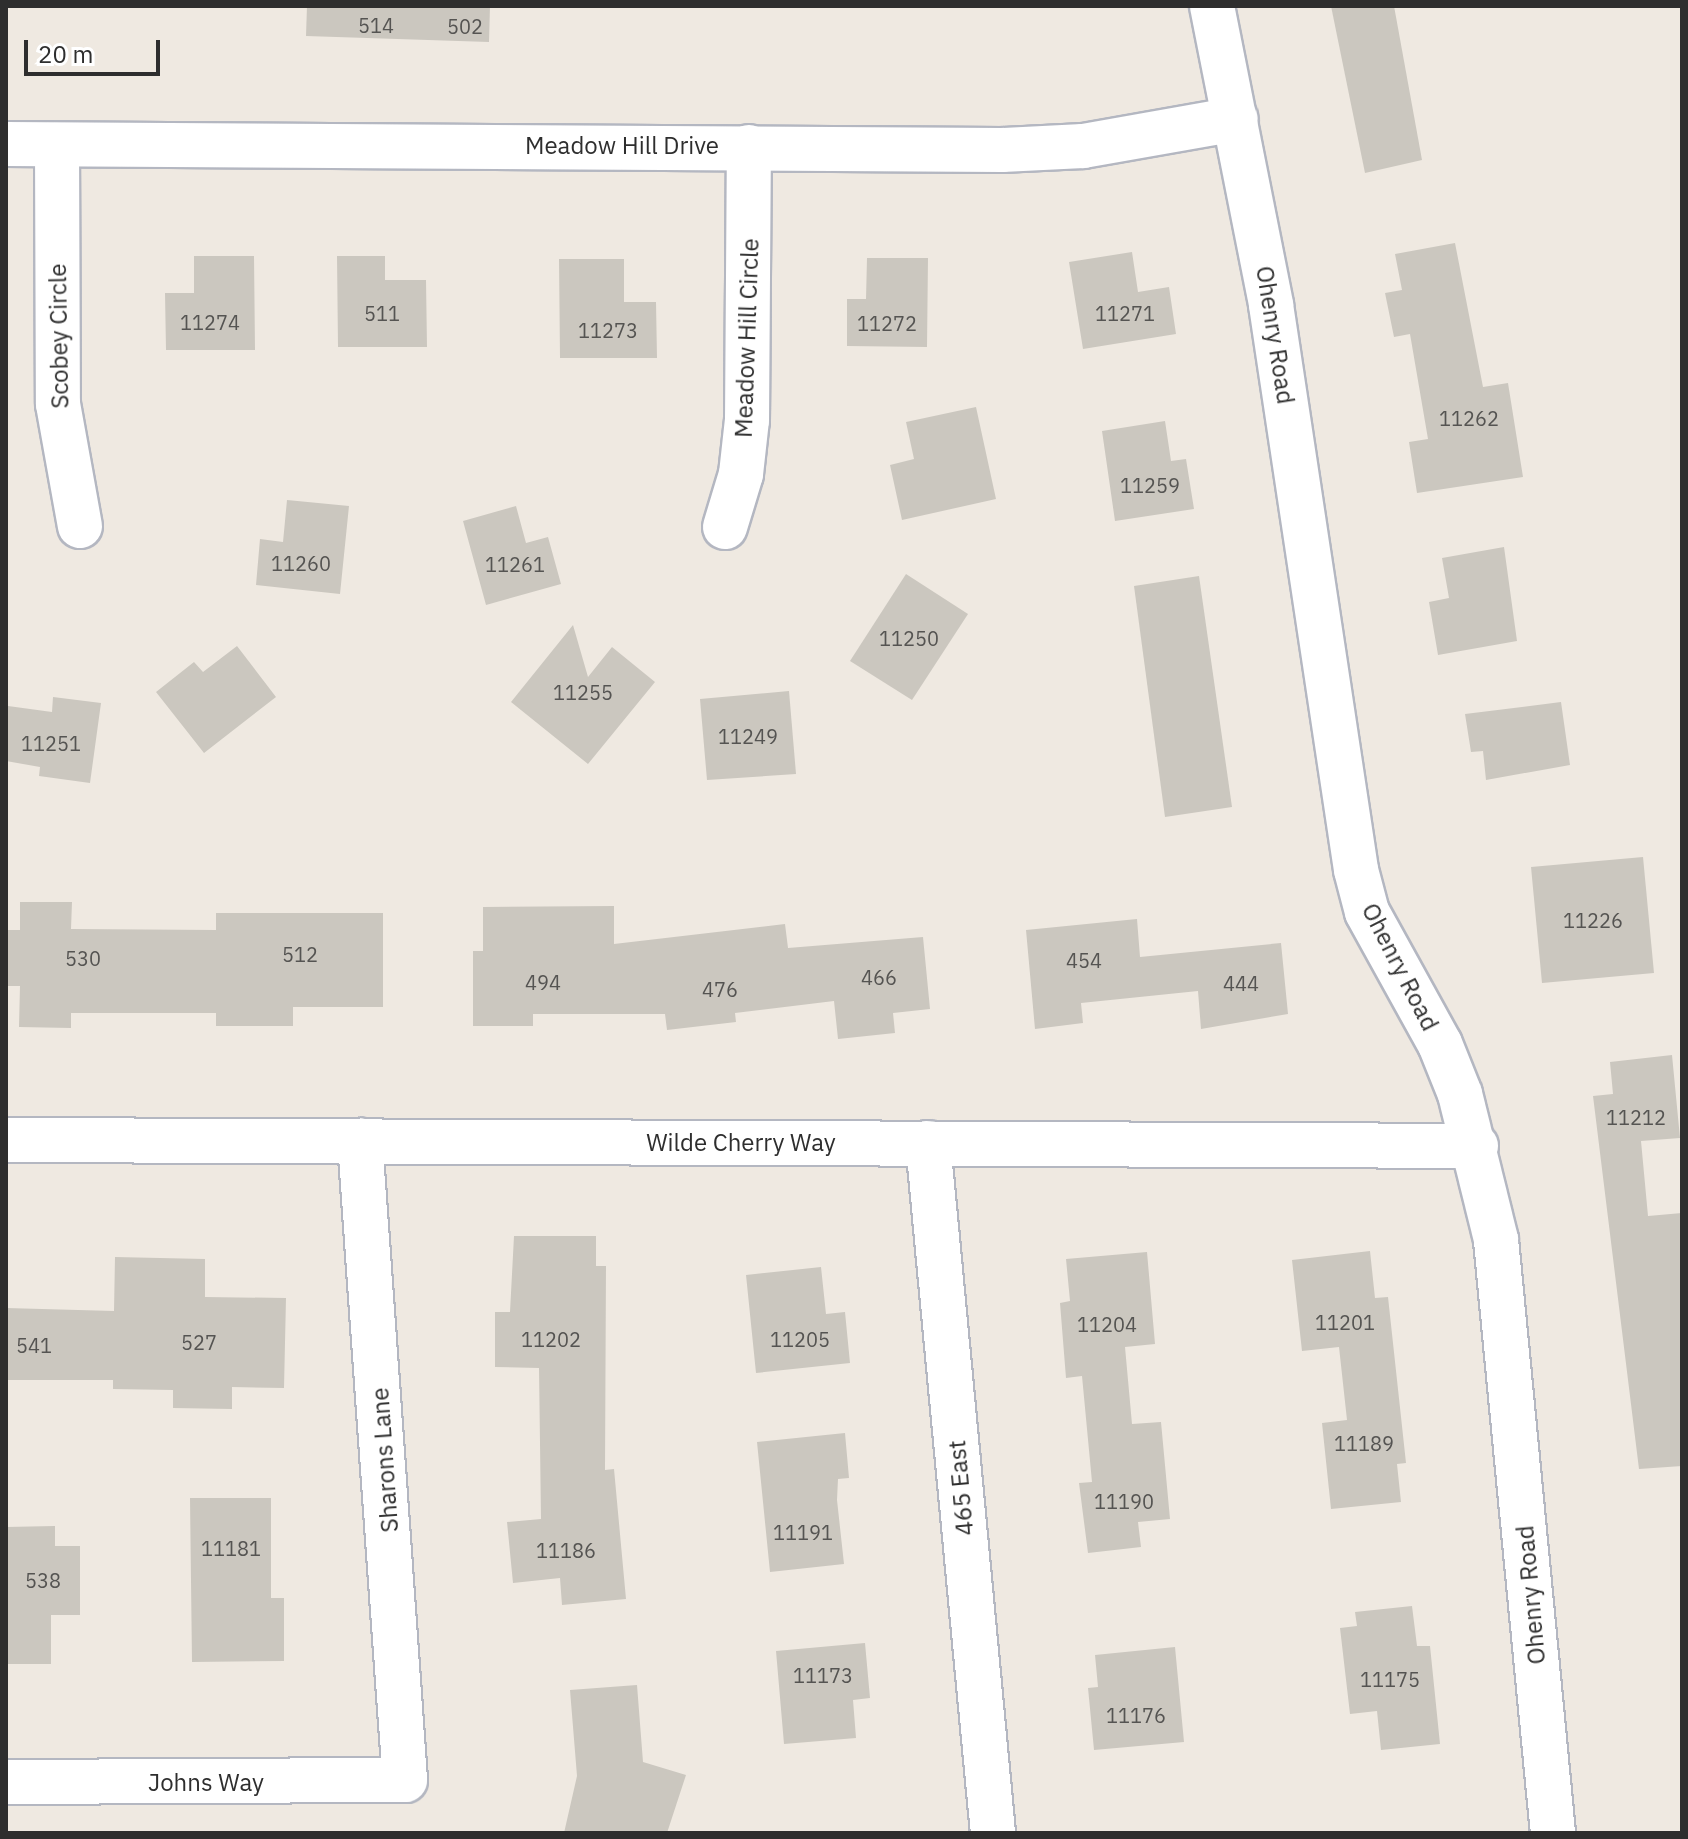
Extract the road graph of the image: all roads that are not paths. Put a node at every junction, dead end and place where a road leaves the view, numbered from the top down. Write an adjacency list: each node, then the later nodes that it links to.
1 (1212, 6): 2 (street, Ohenry Road)
2 (1236, 119): 5 (street, Meadow Hill Drive); 11 (street, Ohenry Road)
3 (6, 144): 4 (street, Meadow Hill Drive)
4 (57, 145): 5 (street, Meadow Hill Drive); 6 (street, Scobey Circle)
5 (749, 147): 7 (street, Meadow Hill Circle)
6 (80, 526)
7 (725, 527)
8 (6, 1140): 9 (street, Wilde Cherry Way)
9 (360, 1141): 10 (street, Wilde Cherry Way); 12 (street, Sharons Lane)
10 (928, 1143): 11 (street, Wilde Cherry Way); 14 (street, 465 East)
11 (1476, 1146): 15 (street, Ohenry Road)
12 (405, 1780): 13 (street, Johns Way)
13 (6, 1782)
14 (993, 1833)
15 (1553, 1833)

